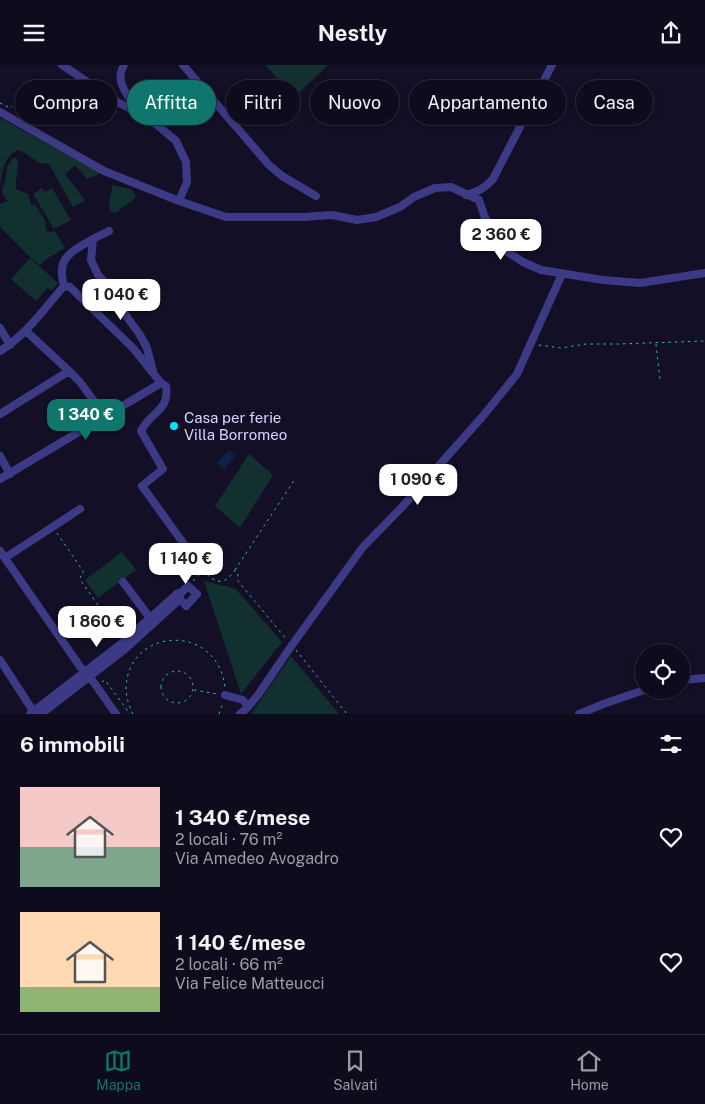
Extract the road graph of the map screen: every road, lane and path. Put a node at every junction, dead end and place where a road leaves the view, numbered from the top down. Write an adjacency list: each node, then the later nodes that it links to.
1 (62, 65): 8 (street)
2 (124, 65): 5 (street)
3 (183, 65): 12 (street)
4 (552, 65): 11 (street)
5 (127, 96)
6 (0, 103): 7 (path)
7 (12, 106)
8 (127, 107)
9 (0, 112): 13 (street)
10 (157, 125): 13 (street)
11 (466, 195): 13 (street); 17 (street)
12 (316, 196)
13 (179, 201)
14 (109, 231): 15 (street)
15 (93, 239): 18 (street); 27 (street)
16 (705, 273): 17 (street)
17 (562, 274): 22 (street)
18 (64, 286): 20 (street); 27 (street)
19 (0, 328): 24 (street)
20 (26, 331): 24 (street); 26 (street)
21 (705, 341): 23 (path)
22 (531, 343): 23 (path); 46 (street)
23 (656, 343): 28 (path)
24 (10, 345): 25 (street)
25 (0, 351)
26 (69, 371): 30 (street); 31 (street)
27 (153, 373): 29 (street)
28 (660, 380)
29 (161, 383): 31 (street); 39 (street)
30 (0, 415)
31 (105, 416): 33 (street)
32 (0, 456): 33 (street)
33 (10, 474): 34 (street)
34 (0, 479)
35 (295, 479): 40 (path)
36 (80, 509): 37 (street)
37 (53, 527): 38 (street); 45 (path)
38 (2, 555): 48 (street)
39 (197, 562)
40 (235, 570): 42 (path); 46 (path)
41 (123, 582): 44 (street)
42 (188, 585): 43 (street); 43 (street)
43 (178, 596): 44 (street); 48 (street)
44 (150, 618): 45 (street)
45 (124, 641): 48 (street)
46 (292, 645): 55 (street); 62 (path)
47 (0, 660): 56 (street)
48 (87, 675): 56 (street); 57 (street)
49 (705, 678): 50 (street)
50 (690, 680)
51 (100, 683): 58 (path)
52 (193, 690): 52 (path); 54 (path)
53 (635, 693): 63 (street)
54 (225, 695): 55 (street); 59 (path); 60 (path)
55 (248, 707): 61 (street)
56 (35, 713)
57 (116, 714)
58 (130, 714)
59 (133, 714)
60 (219, 714)
61 (240, 714)
62 (348, 714)
63 (579, 714)

